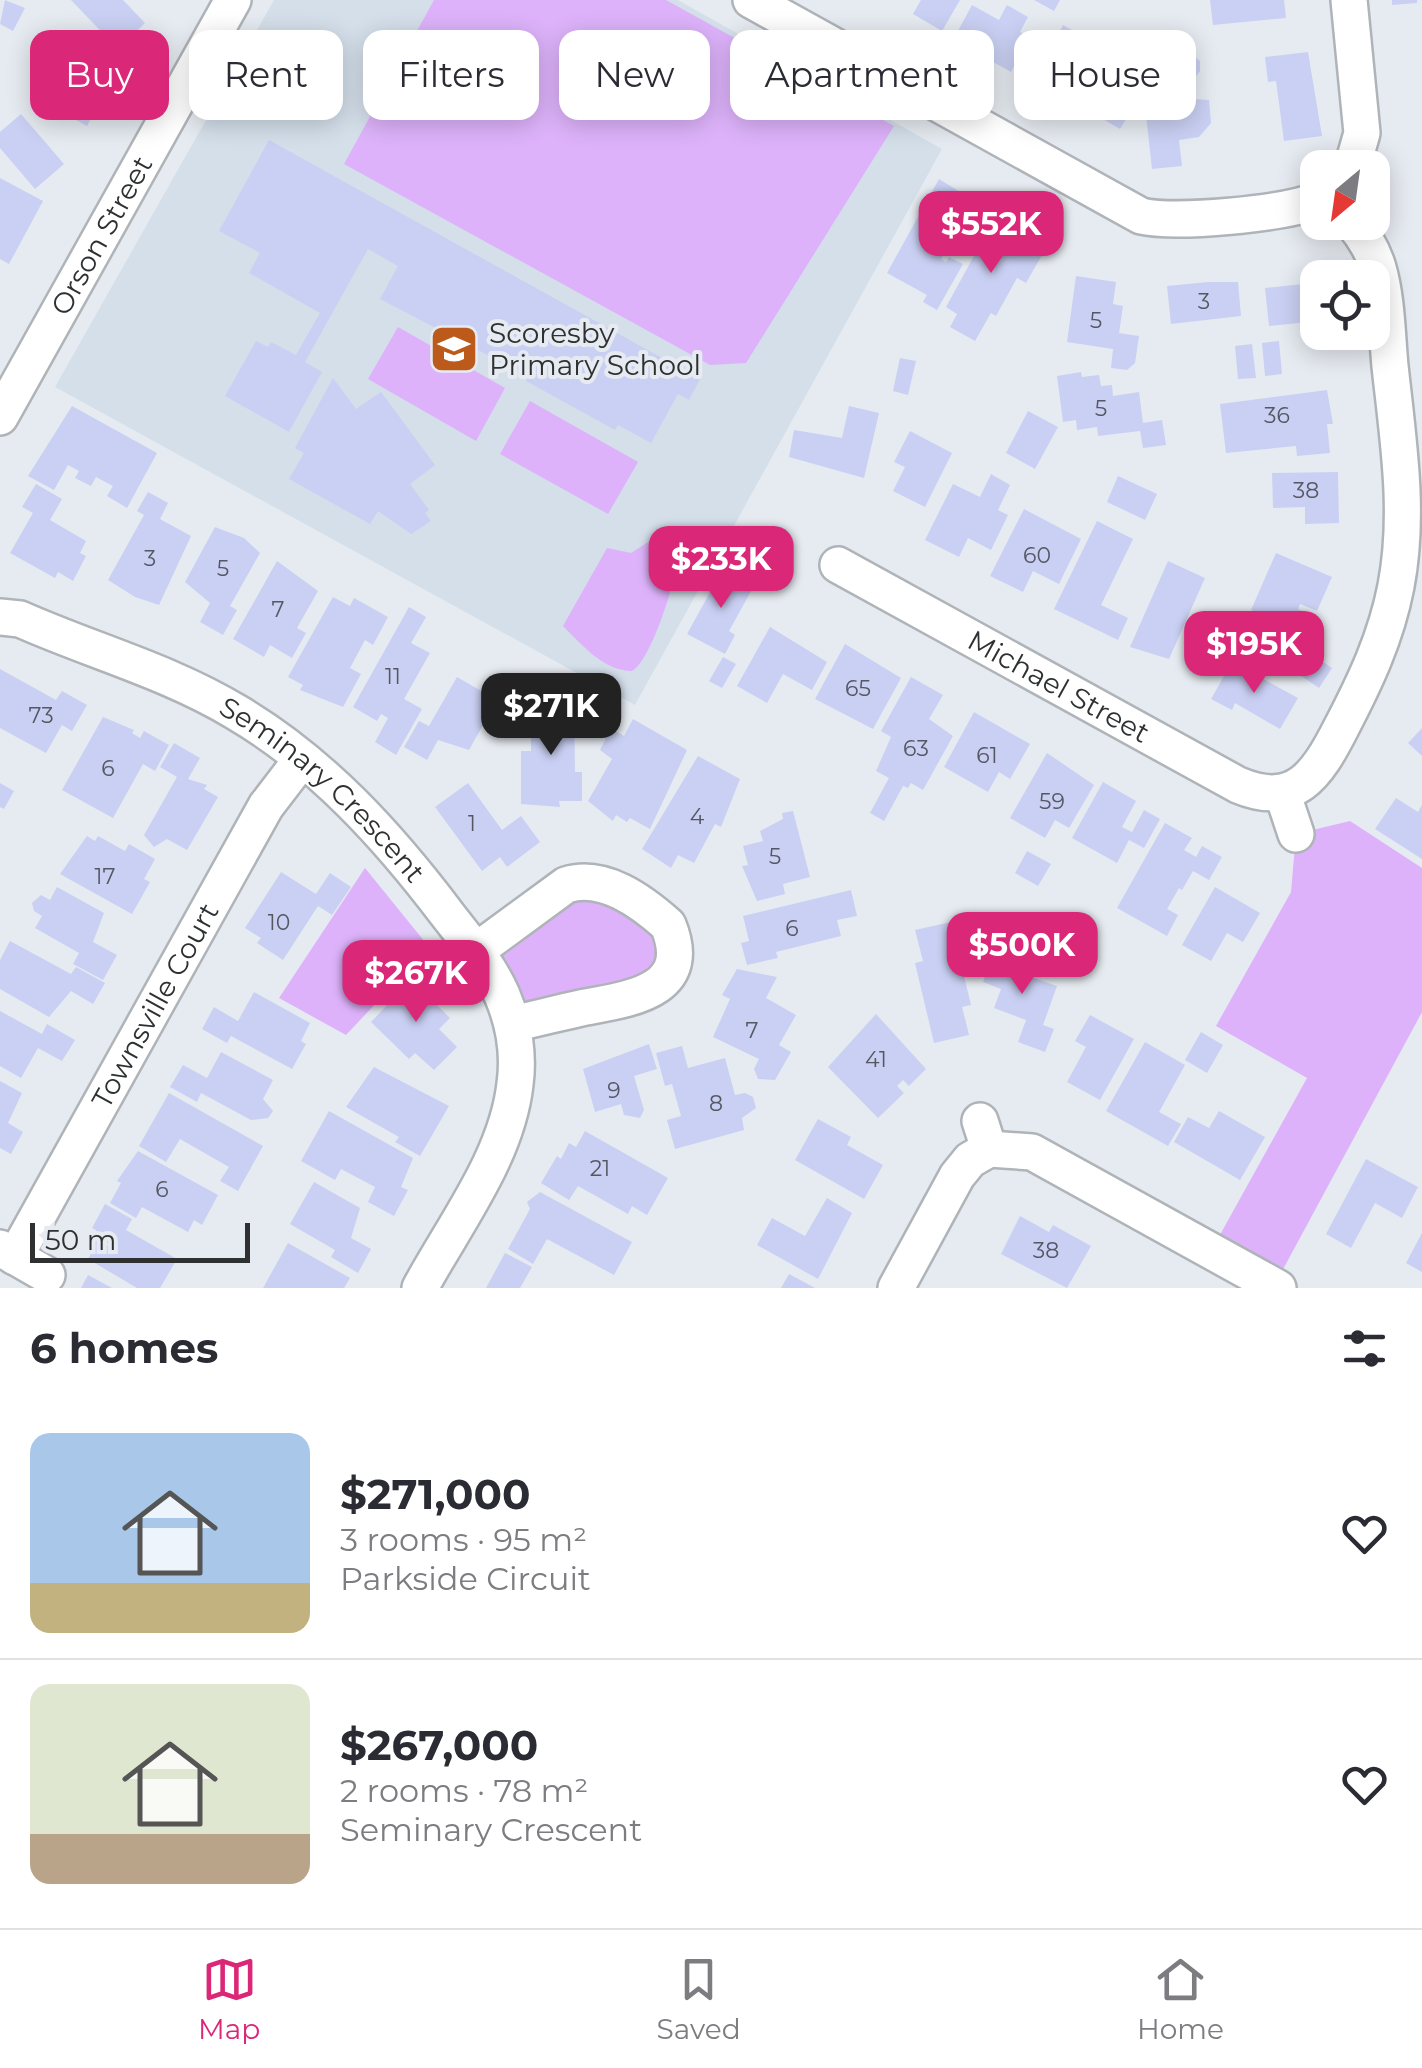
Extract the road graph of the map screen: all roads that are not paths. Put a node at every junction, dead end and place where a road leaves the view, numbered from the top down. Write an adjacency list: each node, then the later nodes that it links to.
1 (232, 0): 7 (street, Orson Street)
2 (751, 0): 5 (street)
3 (1349, 0): 4 (street)
4 (1357, 150)
5 (1300, 206)
6 (1365, 240): 11 (street)
7 (0, 417)
8 (838, 565): 11 (street, Michael Street)
9 (7, 612): 10 (street, Seminary Crescent)
10 (302, 759): 13 (street, Seminary Crescent); 15 (street, Townsville Court)
11 (1283, 795): 12 (street)
12 (1296, 834)
13 (476, 951): 14 (street, Seminary Crescent); 14 (street)
14 (512, 1024): 17 (street, Seminary Crescent)
15 (8, 1253): 16 (street, Townsville Court)
16 (48, 1276)
17 (420, 1288)
18 (896, 1288): 19 (street)
19 (1278, 1288)

